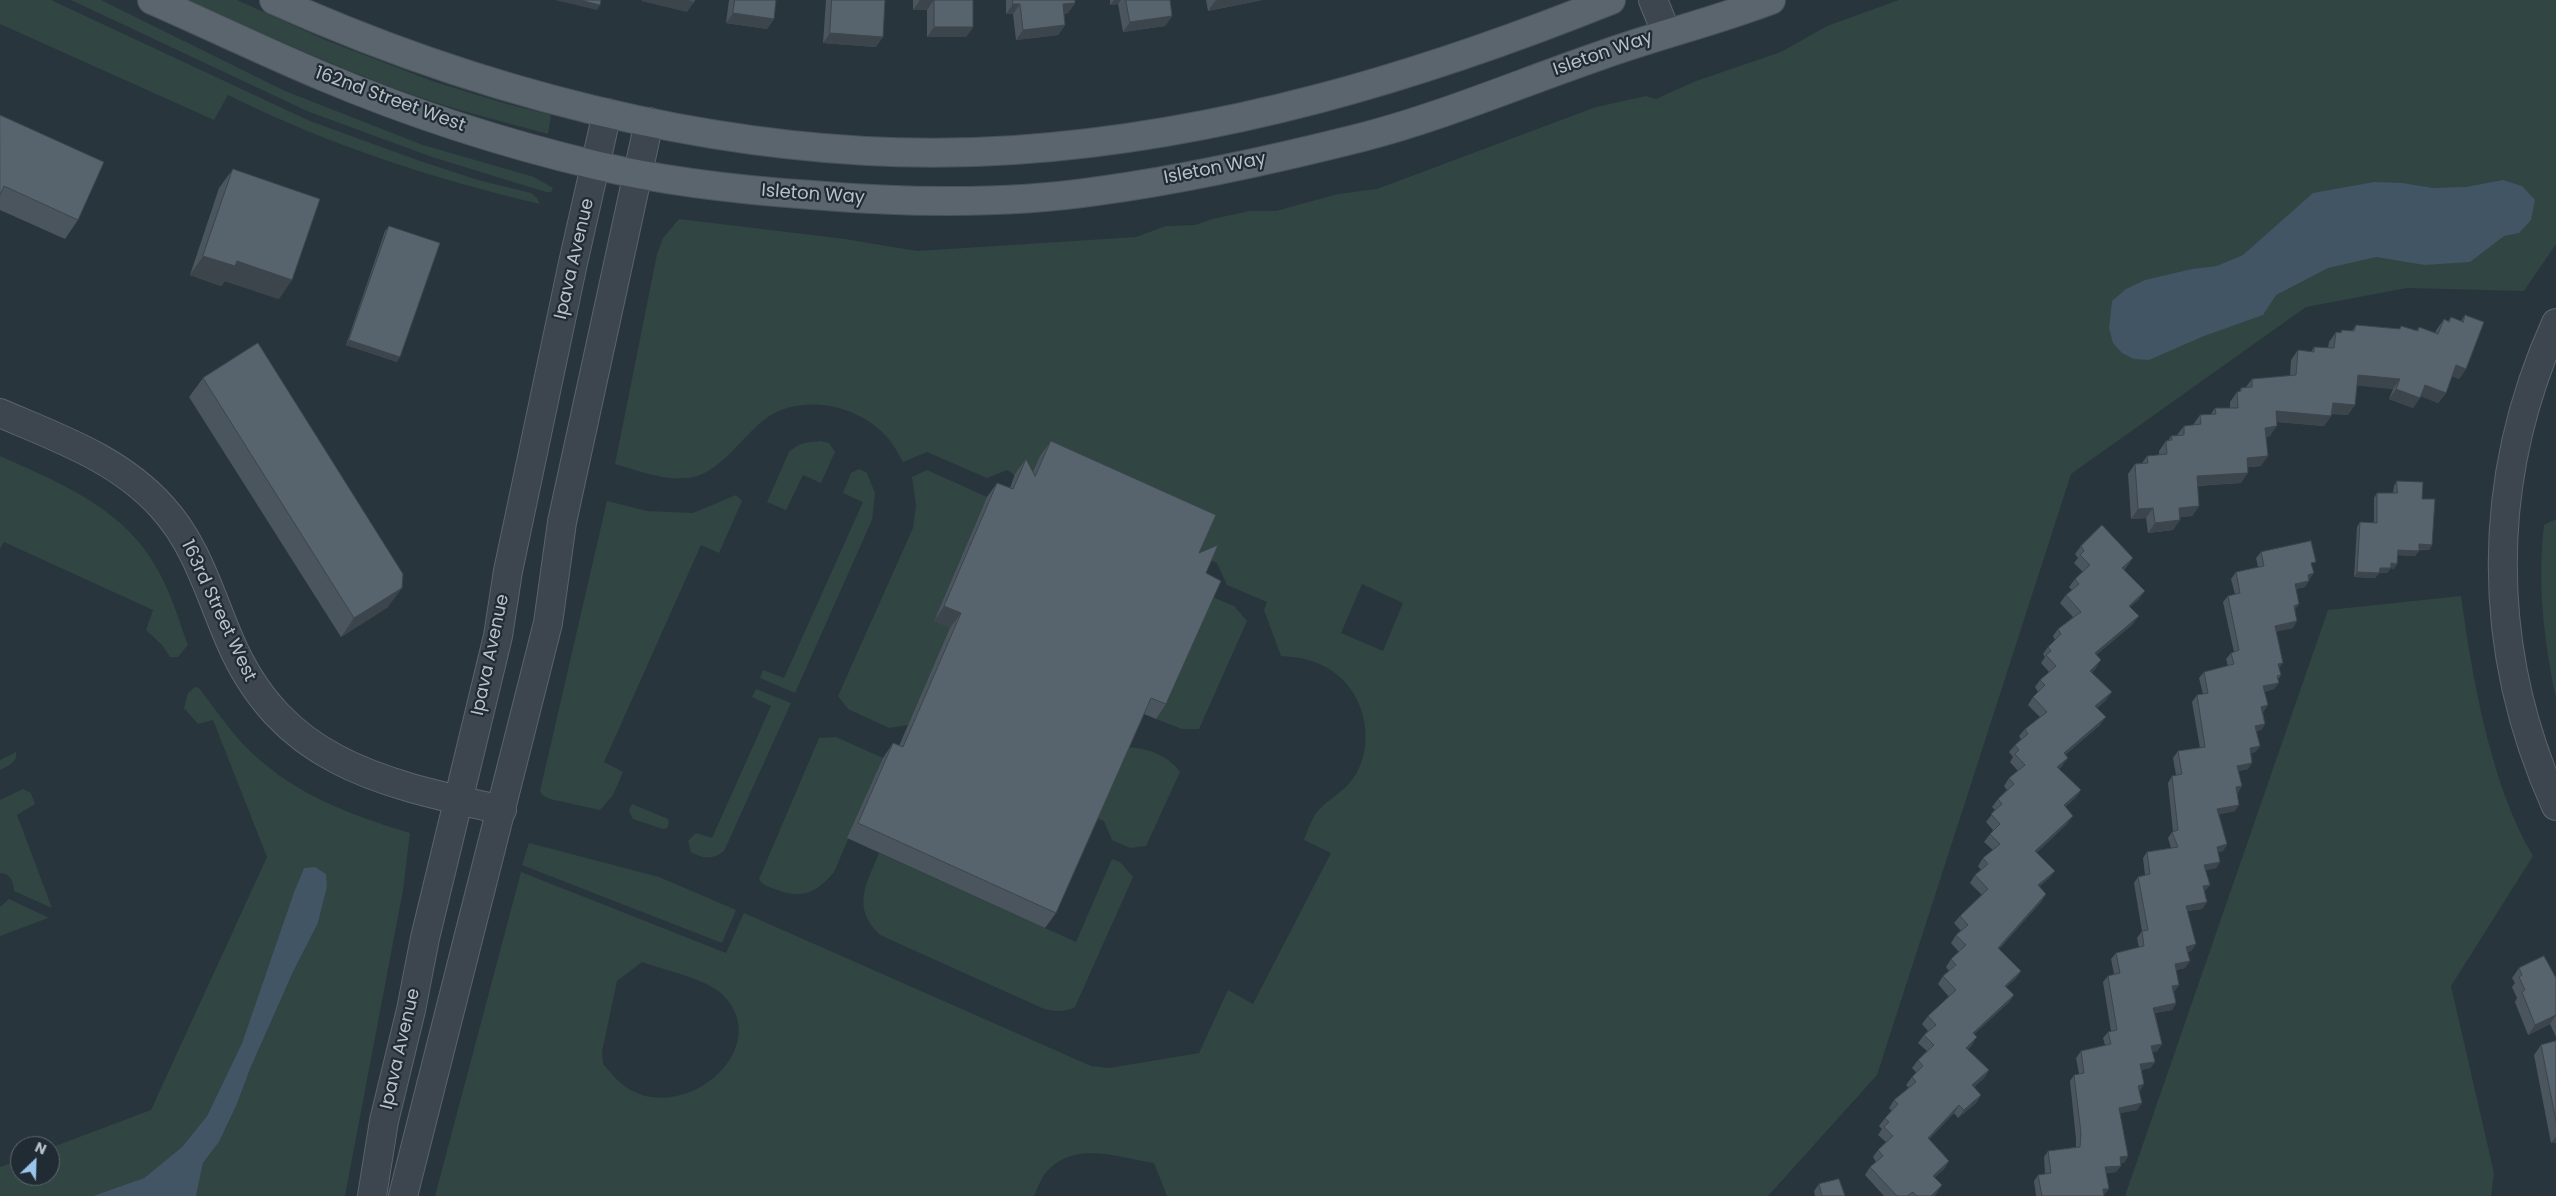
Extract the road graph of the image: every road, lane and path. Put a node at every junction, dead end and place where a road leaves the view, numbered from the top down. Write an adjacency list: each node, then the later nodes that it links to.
1 (152, 0): 9 (main road, 162nd Street West)
2 (274, 0): 7 (main road)
3 (1611, 0): 8 (main road)
4 (1653, 0): 6 (street)
5 (1771, 0): 6 (main road, Isleton Way)
6 (1666, 32): 10 (main road, Isleton Way)
7 (608, 113): 8 (main road); 9 (street, Ipava Avenue)
8 (649, 122): 10 (street, Ipava Avenue)
9 (596, 165): 10 (main road, 162nd Street West); 13 (street, Ipava Avenue)
10 (638, 173): 15 (street, Ipava Avenue)
11 (2556, 323): 14 (street)
12 (0, 413): 13 (street, 163rd Street West)
13 (458, 800): 15 (street, 163rd Street West); 16 (street, Ipava Avenue)
14 (2556, 806)
15 (502, 810): 17 (street, Ipava Avenue)
16 (372, 1196)
17 (403, 1196)

